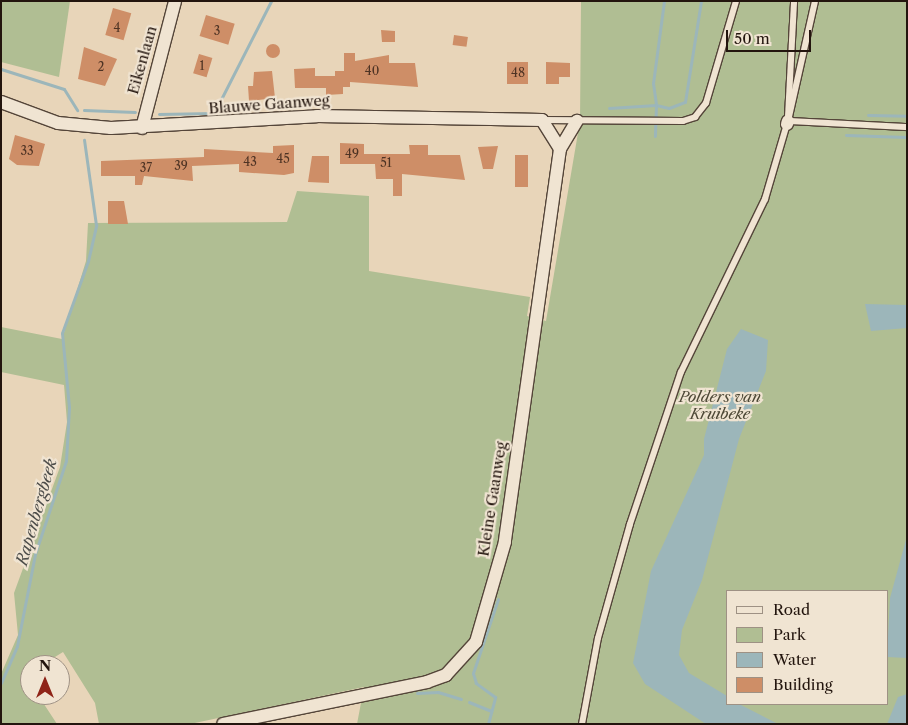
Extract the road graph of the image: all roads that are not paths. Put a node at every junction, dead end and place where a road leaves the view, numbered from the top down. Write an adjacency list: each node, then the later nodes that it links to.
1 (175, 1): 10 (street, Eikenlaan)
2 (736, 1): 7 (lane)
3 (794, 1): 8 (lane)
4 (815, 1): 8 (lane)
5 (1, 102): 10 (street, Blauwe Gaanweg)
6 (542, 120): 7 (lane); 10 (street, Blauwe Gaanweg); 11 (street)
7 (577, 121): 11 (street, Kleine Gaanweg)
8 (787, 122): 9 (lane); 13 (lane)
9 (907, 126)
10 (142, 128)
11 (560, 149): 12 (street, Kleine Gaanweg)
12 (223, 724)
13 (582, 724)

